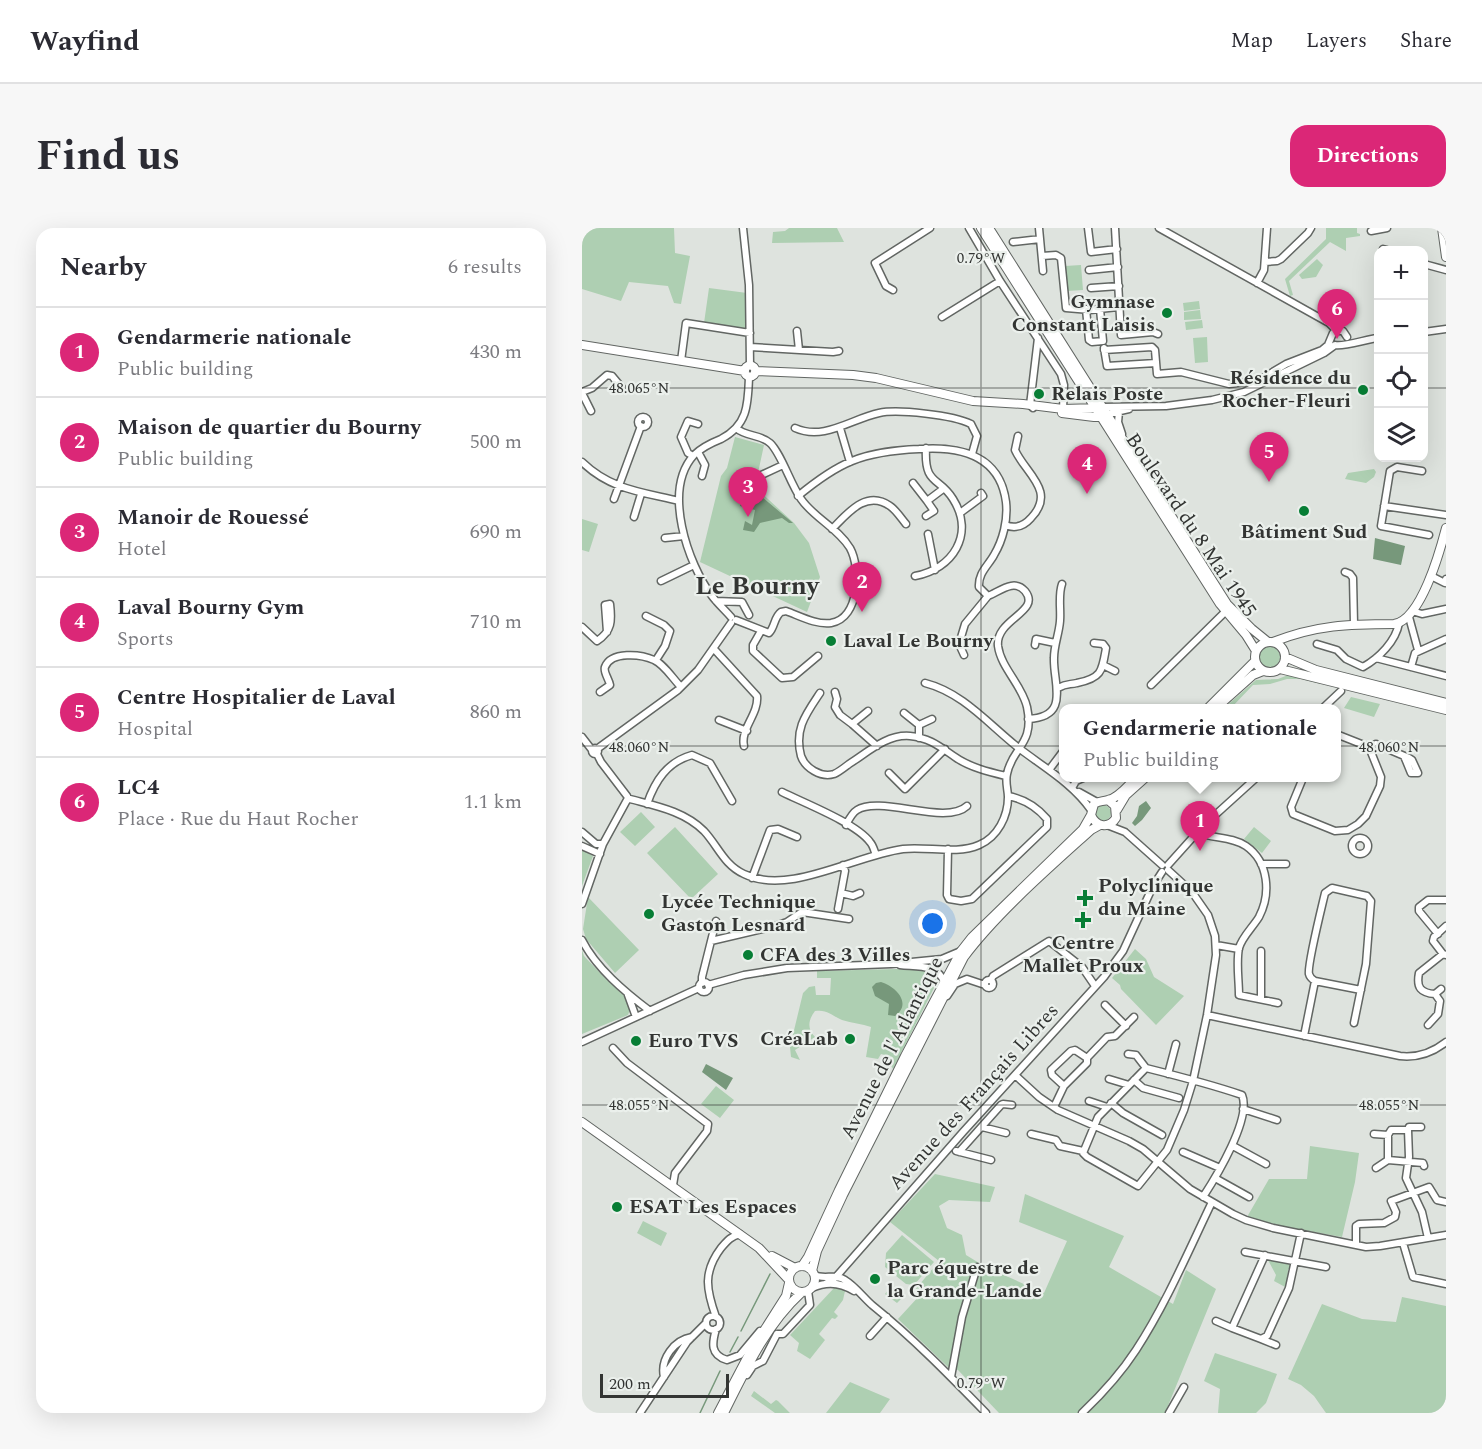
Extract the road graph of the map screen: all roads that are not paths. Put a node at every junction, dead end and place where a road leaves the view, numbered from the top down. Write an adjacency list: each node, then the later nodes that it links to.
1 (743, 228): 41 (street)
2 (911, 228): 16 (street)
3 (930, 228): 16 (street)
4 (969, 228): 28 (street)
5 (981, 228): 54 (main road)
6 (989, 228): 67 (main road, Boulevard du 8 Mai 1945)
7 (1039, 228): 17 (street)
8 (1088, 228): 19 (street)
9 (1115, 228): 19 (street)
10 (1159, 228): 29 (street)
11 (1267, 228): 22 (street)
12 (1311, 228): 22 (street)
13 (1387, 228): 15 (street)
14 (1442, 228): 21 (main road)
15 (1371, 231)
16 (916, 237): 32 (street)
17 (1040, 239): 18 (street); 20 (street)
18 (1013, 242)
19 (1117, 249): 24 (street)
20 (1042, 256): 27 (street); 34 (street)
21 (1446, 257)
22 (1265, 262): 29 (street)
23 (1428, 265): 26 (street)
24 (1118, 267): 25 (street); 30 (street)
25 (1089, 270)
26 (1446, 270)
27 (1043, 271)
28 (1000, 281): 36 (street); 43 (street)
29 (1257, 283): 39 (street)
30 (1119, 286): 31 (street); 33 (street)
31 (1091, 288)
32 (893, 290)
33 (1119, 305): 34 (street); 35 (street); 42 (street)
34 (1086, 309): 35 (street); 45 (street)
35 (1100, 309): 45 (street)
36 (942, 317)
37 (1446, 329): 40 (street)
38 (797, 331): 50 (street)
39 (1337, 331): 46 (street); 47 (street)
40 (1428, 331)
41 (750, 333): 49 (street); 53 (street)
42 (1158, 334)
43 (1038, 338): 60 (street); 62 (street)
44 (1374, 338): 46 (street)
45 (1103, 341): 51 (street)
46 (1346, 341): 47 (street)
47 (1333, 343): 58 (street); 58 (street)
48 (582, 345): 53 (main road)
49 (750, 347): 50 (street); 56 (street)
50 (799, 350): 52 (street)
51 (1104, 350): 55 (street); 55 (street)
52 (839, 351)
53 (681, 361): 56 (main road)
54 (1064, 361): 63 (main road); 67 (main road)
55 (1156, 363): 58 (street)
56 (750, 371): 60 (main road); 69 (street)
57 (622, 388): 59 (street)
58 (1242, 388): 61 (street)
59 (582, 391): 64 (street)
60 (1032, 407): 62 (main road); 67 (main road)
61 (1145, 407): 65 (street); 67 (street)
62 (1063, 409): 63 (main road)
63 (1074, 409): 67 (main road)
64 (591, 411)
65 (1119, 412): 67 (street); 74 (street)
66 (645, 413): 84 (street)
67 (1101, 413): 74 (main road, Boulevard du 8 Mai 1945); 116 (main road, Boulevard du 8 Mai 1945)
68 (698, 424): 75 (street)
69 (736, 428): 75 (street); 79 (street)
70 (795, 428): 71 (street)
71 (840, 428): 76 (street); 78 (street)
72 (1018, 436): 98 (street)
73 (926, 448): 76 (street); 78 (street); 85 (street)
74 (1128, 449): 128 (main road, Boulevard du 8 Mai 1945)
75 (695, 454): 81 (street); 90 (street)
76 (972, 454): 98 (street)
77 (582, 462): 84 (street)
78 (850, 462): 88 (street)
79 (783, 465): 82 (street); 88 (street)
80 (1422, 471): 92 (street)
81 (702, 476)
82 (755, 478)
83 (913, 483): 91 (street)
84 (618, 486): 87 (street); 89 (street)
85 (943, 489): 91 (street); 93 (street)
86 (981, 493): 93 (street)
87 (641, 494): 90 (street); 96 (street)
88 (798, 496): 100 (street)
89 (614, 499)
90 (679, 501): 103 (street)
91 (927, 501): 95 (street)
92 (1384, 506): 94 (street); 102 (street)
93 (960, 513): 106 (street)
94 (1446, 515)
95 (926, 516)
96 (634, 517)
97 (906, 524): 100 (street)
98 (1005, 525): 113 (street)
99 (1446, 528): 109 (main road)
100 (832, 529): 124 (street)
101 (928, 534): 106 (street)
102 (1429, 535)
103 (684, 536): 104 (street); 105 (street)
104 (665, 538)
105 (694, 565): 111 (street); 114 (street)
106 (935, 570): 108 (street)
107 (1345, 572): 122 (street)
108 (915, 576)
109 (1431, 576): 110 (street); 117 (main road)
110 (1446, 579)
111 (662, 581)
112 (1062, 584): 129 (street)
113 (988, 596): 136 (street); 163 (street)
114 (716, 601): 118 (street); 120 (street)
115 (1446, 609): 117 (street)
116 (1226, 611): 135 (main road, Boulevard du 8 Mai 1945); 149 (street)
117 (1411, 614): 121 (main road); 134 (street)
118 (749, 615)
119 (646, 616): 140 (street)
120 (733, 620): 124 (street); 133 (street)
121 (1399, 623): 122 (main road); 139 (street)
122 (1354, 624): 126 (main road)
123 (582, 627): 125 (street)
124 (761, 631): 138 (street)
125 (608, 632)
126 (1298, 633): 128 (main road); 137 (main road)
127 (1446, 639): 134 (street)
128 (1270, 642): 135 (main road); 137 (main road)
129 (1055, 643): 132 (street); 151 (street)
130 (1094, 643): 142 (street)
131 (1317, 644): 139 (street)
132 (1035, 645)
133 (714, 649): 150 (street); 168 (street)
134 (1418, 650): 143 (street)
135 (1256, 651): 141 (main road)
136 (963, 654)
137 (1285, 654): 144 (main road); 156 (main road)
138 (818, 656)
139 (1376, 658): 143 (street)
140 (656, 660): 150 (street); 153 (street)
141 (1255, 661): 146 (main road); 157 (main road)
142 (1103, 665): 145 (street); 151 (street)
143 (1411, 667): 147 (street)
144 (1280, 669): 146 (main road); 160 (main road)
145 (1115, 671)
146 (1263, 671): 158 (main road)
147 (1446, 676)
148 (925, 683): 176 (street)
149 (1152, 685)
150 (681, 687): 177 (street)
151 (1058, 688): 163 (street)
152 (1341, 691): 159 (street)
153 (600, 692)
154 (836, 692): 166 (street)
155 (820, 693): 173 (street)
156 (1446, 703)
157 (1212, 704)
158 (1220, 704)
159 (1327, 704)
160 (1446, 710)
161 (868, 711): 166 (street)
162 (904, 713): 167 (street)
163 (1028, 718): 176 (street)
164 (932, 719): 167 (street)
165 (719, 720): 168 (street)
166 (852, 724): 173 (street)
167 (919, 725): 171 (street)
168 (747, 731): 172 (street)
169 (1341, 736): 174 (street)
170 (582, 737): 177 (street)
171 (919, 738): 173 (street); 175 (street)
172 (744, 746)
173 (877, 746)
174 (1369, 747): 181 (street); 203 (street)
175 (945, 748): 180 (street); 182 (street)
176 (1021, 749): 179 (street); 182 (street)
177 (595, 751): 193 (street)
178 (1059, 757): 179 (street)
179 (1049, 771): 183 (street)
180 (889, 773)
181 (1418, 773)
182 (1006, 776): 192 (street)
183 (1059, 778)
184 (1064, 782): 190 (street)
185 (1075, 782): 190 (street)
186 (1131, 782): 194 (main road)
187 (1140, 782): 200 (main road)
188 (1251, 782): 206 (street, Avenue des Français Libres)
189 (1301, 782): 203 (street)
190 (1072, 788): 196 (street); 199 (street)
191 (782, 792): 201 (street)
192 (1008, 795): 211 (street); 211 (street)
193 (628, 798): 197 (street); 209 (street)
194 (1108, 800): 196 (main road); 200 (main road)
195 (732, 801): 197 (street)
196 (1097, 802): 199 (main road)
197 (647, 804): 218 (street)
198 (968, 806): 201 (street)
199 (1091, 812): 202 (main road); 232 (main road, Avenue de l'Atlantique)
200 (1116, 814): 202 (main road); 205 (street)
201 (846, 825): 213 (street)
202 (1104, 825): 205 (street); 247 (main road, Avenue de l'Atlantique)
203 (1348, 830): 208 (street)
204 (582, 832): 209 (street)
205 (1125, 832): 217 (street)
206 (1197, 832): 214 (street); 217 (street, Avenue des Français Libres)
207 (797, 837): 218 (street)
208 (1354, 841)
209 (603, 844): 212 (street)
210 (582, 846): 212 (street)
211 (948, 849): 213 (street)
212 (600, 854): 222 (street)
213 (876, 855): 216 (street)
214 (1262, 864): 215 (street); 231 (street)
215 (1286, 864)
216 (843, 866): 218 (street); 219 (street)
217 (1165, 868): 230 (street); 239 (street, Avenue des Français Libres)
218 (752, 878)
219 (841, 893): 220 (street); 223 (street)
220 (860, 894)
221 (1446, 900): 227 (street)
222 (582, 904)
223 (838, 909)
224 (849, 919): 229 (street)
225 (716, 921): 229 (street)
226 (1446, 926): 227 (street)
227 (1438, 934): 234 (street)
228 (582, 939): 241 (street)
229 (711, 941): 238 (street)
230 (1216, 945): 231 (street); 246 (street)
231 (1239, 949): 242 (street)
232 (961, 951): 235 (street); 237 (main road, Avenue de l'Atlantique)
233 (1261, 951): 242 (street)
234 (1444, 954): 251 (street)
235 (891, 964): 237 (street); 238 (street)
236 (1315, 981): 240 (street); 240 (street); 253 (street)
237 (944, 982): 318 (main road, Avenue de l'Atlantique)
238 (703, 985): 245 (street)
239 (1095, 986): 247 (street); 262 (street, Avenue des Français Libres)
240 (1361, 990): 250 (street)
241 (628, 994): 245 (street); 248 (street)
242 (1261, 999): 243 (street)
243 (1278, 1003)
244 (1105, 1005): 252 (street)
245 (650, 1011): 248 (street)
246 (1207, 1015): 253 (street); 264 (street)
247 (933, 1016): 321 (main road, Avenue de l'Atlantique)
248 (636, 1017): 254 (street)
249 (1134, 1017): 252 (street)
250 (1354, 1023)
251 (1428, 1025)
252 (1126, 1026): 259 (street)
253 (1304, 1036): 255 (street)
254 (582, 1042)
255 (1446, 1042)
256 (1176, 1044): 261 (street)
257 (613, 1048): 299 (street)
258 (1128, 1054): 260 (street)
259 (1086, 1058): 266 (street); 266 (street)
260 (1146, 1068): 261 (street); 265 (street)
261 (1168, 1074): 264 (street)
262 (1015, 1076): 267 (street, Avenue des Français Libres); 273 (street)
263 (1109, 1079): 265 (street)
264 (1193, 1081): 274 (street); 294 (street)
265 (1131, 1082): 268 (street); 272 (street)
266 (1064, 1086): 273 (street)
267 (994, 1098): 270 (street); 287 (street, Avenue des Français Libres)
268 (1179, 1098)
269 (1089, 1101): 272 (street)
270 (1001, 1105): 271 (street); 278 (street)
271 (1012, 1105)
272 (1109, 1105): 277 (street); 285 (street)
273 (1054, 1107): 277 (street)
274 (1243, 1109): 275 (street); 286 (street)
275 (1277, 1120)
276 (582, 1122): 300 (main road)
277 (1094, 1125): 288 (street); 294 (street)
278 (982, 1127): 281 (street); 289 (street)
279 (1421, 1127): 280 (street)
280 (1408, 1130): 284 (street); 293 (street)
281 (1006, 1133)
282 (1031, 1134): 288 (street)
283 (1374, 1134): 284 (street)
284 (1388, 1135): 292 (street)
285 (1162, 1136)
286 (1233, 1146): 295 (street); 297 (street)
287 (950, 1148): 289 (street); 322 (street, Avenue des Français Libres)
288 (1083, 1151): 294 (street)
289 (959, 1152): 291 (street)
290 (1183, 1152): 297 (street)
291 (991, 1160)
292 (1388, 1160): 293 (street); 298 (street)
293 (1407, 1161): 296 (street); 303 (street)
294 (1159, 1162): 304 (street)
295 (1266, 1164)
296 (1424, 1166)
297 (1220, 1167): 301 (street)
298 (1376, 1167)
299 (675, 1173): 300 (street); 302 (street)
300 (663, 1178): 302 (main road)
301 (1215, 1178): 304 (street); 305 (street)
302 (673, 1185): 309 (main road)
303 (1414, 1193): 307 (street); 311 (street); 313 (street)
304 (1203, 1197): 306 (street)
305 (1249, 1197)
306 (1212, 1202): 308 (street); 352 (street)
307 (1446, 1202)
308 (1301, 1233): 313 (street); 317 (street)
309 (740, 1234): 314 (main road); 329 (street)
310 (1446, 1235): 311 (street)
311 (1428, 1238): 312 (street)
312 (1402, 1243): 313 (street); 325 (street)
313 (1356, 1245)
314 (759, 1248): 318 (main road); 323 (main road)
315 (1245, 1251): 316 (street)
316 (1265, 1255): 317 (street); 335 (street)
317 (1295, 1261): 320 (street); 341 (street)
318 (798, 1267): 321 (main road); 323 (main road)
319 (977, 1267): 345 (street)
320 (1326, 1267)
321 (813, 1273): 322 (street); 326 (main road)
322 (836, 1276): 324 (street, Avenue des Français Libres); 327 (street)
323 (789, 1281): 326 (main road); 328 (main road)
324 (825, 1284): 326 (street); 327 (street)
325 (1446, 1284)
326 (807, 1291): 334 (main road); 338 (street)
327 (860, 1294): 330 (street)
328 (777, 1310): 336 (street); 349 (main road)
329 (716, 1317): 332 (street); 336 (street)
330 (887, 1317): 337 (street); 345 (street)
331 (1216, 1321): 335 (street)
332 (706, 1323): 336 (street); 339 (street)
333 (868, 1324): 337 (street)
334 (772, 1327): 338 (street); 347 (main road)
335 (1232, 1328): 341 (street)
336 (713, 1329): 342 (street)
337 (876, 1329): 340 (street)
338 (777, 1334): 347 (street)
339 (693, 1336): 342 (street); 344 (street)
340 (870, 1336)
341 (1261, 1339): 343 (street)
342 (685, 1346): 344 (street)
343 (1276, 1346)
344 (664, 1377): 348 (street)
345 (951, 1377): 351 (street)
346 (1184, 1387): 353 (street)
347 (735, 1392): 350 (main road)
348 (640, 1413)
349 (718, 1413)
350 (724, 1413)
351 (986, 1413)
352 (1082, 1413)
353 (1169, 1413)

